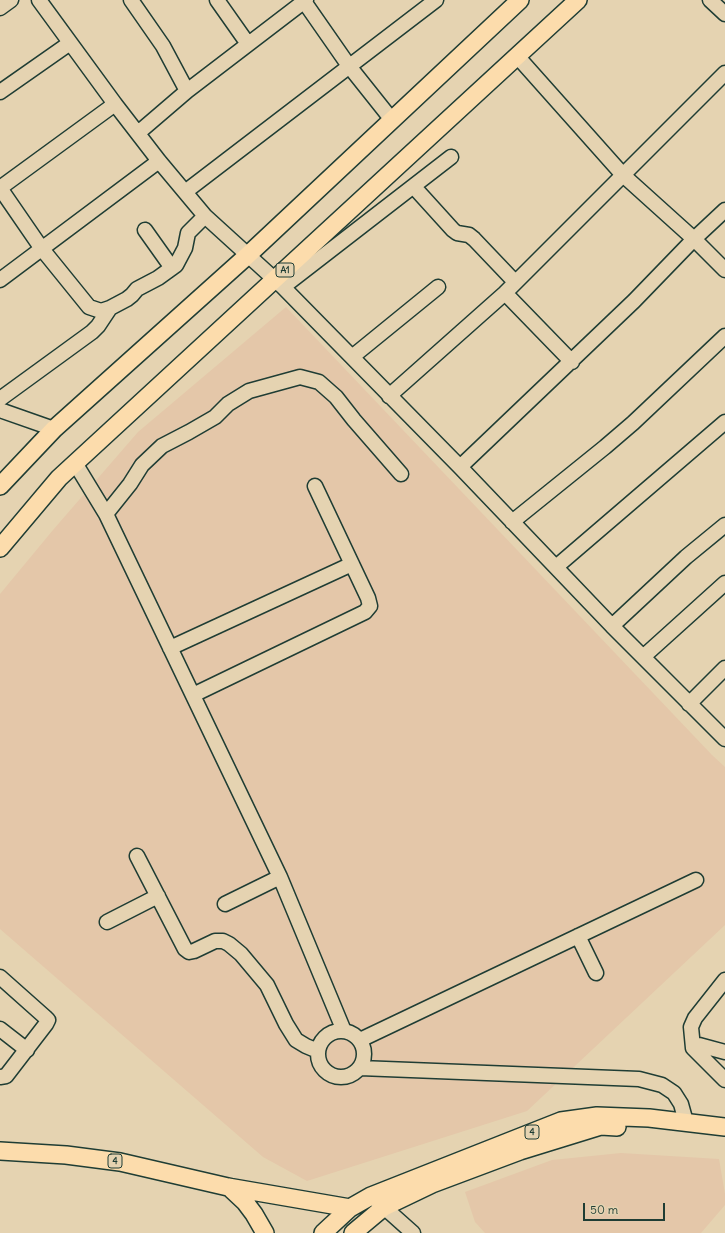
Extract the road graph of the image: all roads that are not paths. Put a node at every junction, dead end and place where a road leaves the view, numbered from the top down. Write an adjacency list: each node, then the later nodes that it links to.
1 (12, 0): 10 (street)
2 (40, 0): 12 (street)
3 (131, 0): 17 (street)
4 (217, 0): 13 (street)
5 (436, 0): 15 (street)
6 (520, 0): 20 (main road)
7 (578, 0): 14 (main road, A1)
8 (710, 0): 11 (street)
9 (305, 1): 13 (street); 15 (street)
10 (0, 8)
11 (725, 14)
12 (70, 43): 18 (street); 19 (street)
13 (248, 44): 17 (street)
14 (517, 56): 24 (street); 38 (main road, A1)
15 (350, 66): 20 (street); 27 (street)
16 (725, 73): 24 (street)
17 (187, 91): 21 (street)
18 (0, 92)
19 (115, 104): 21 (street); 26 (street)
20 (392, 120): 33 (main road)
21 (138, 133): 23 (street)
22 (451, 157): 25 (street)
23 (159, 161): 27 (street); 32 (street)
24 (623, 175): 31 (street); 37 (street)
25 (414, 187): 37 (street); 38 (street)
26 (0, 188): 32 (street)
27 (185, 192): 29 (street)
28 (725, 210): 31 (street)
29 (205, 216): 33 (street); 34 (street)
30 (144, 230): 34 (street)
31 (694, 239): 35 (street); 44 (street)
32 (42, 249): 36 (street); 41 (street)
33 (248, 255): 38 (street); 49 (main road)
34 (172, 268): 41 (street)
35 (725, 270)
36 (0, 280)
37 (515, 282): 40 (street)
38 (279, 283): 43 (street); 50 (main road, A1)
39 (438, 287): 43 (street)
40 (505, 293): 44 (street); 45 (street)
41 (110, 308): 46 (street)
42 (725, 336): 56 (street)
43 (352, 357): 45 (street)
44 (572, 362): 51 (street)
45 (389, 396): 51 (street)
46 (0, 399)
47 (0, 410): 49 (street)
48 (725, 422): 60 (street)
49 (54, 429): 53 (main road)
50 (75, 463): 55 (street); 58 (main road, A1)
51 (460, 467): 56 (street)
52 (401, 474): 55 (street)
53 (0, 486)
54 (315, 486): 59 (street)
55 (106, 514): 63 (street)
56 (512, 522): 60 (street)
57 (725, 525): 62 (street)
58 (0, 548)
59 (352, 564): 63 (street); 66 (street)
60 (556, 567): 62 (street)
61 (725, 583): 64 (street)
62 (612, 626): 64 (street)
63 (170, 648): 66 (street)
64 (643, 657): 67 (street)
65 (725, 668): 67 (street)
66 (193, 695): 70 (street)
67 (689, 704): 68 (street)
68 (725, 739)
69 (137, 856): 72 (street)
70 (280, 877): 73 (street); 80 (street)
71 (696, 880): 75 (street)
72 (158, 896): 74 (street); 84 (street)
73 (225, 904)
74 (107, 922)
75 (578, 936): 76 (street); 81 (street)
76 (596, 973)
77 (0, 976): 83 (street)
78 (725, 980): 82 (street)
79 (0, 1029): 83 (street)
80 (344, 1031): 81 (street); 84 (street)
81 (360, 1040): 86 (street)
82 (693, 1048): 85 (street); 88 (street)
83 (27, 1050): 87 (street)
84 (318, 1051): 86 (street)
85 (725, 1052)
86 (360, 1068): 89 (street)
87 (0, 1078)
88 (725, 1080)
89 (686, 1122): 90 (main road, 4); 94 (main road, 4)
90 (725, 1127)
91 (725, 1134): 96 (main road)
92 (0, 1151): 93 (main road, 4)
93 (228, 1187): 95 (main road, 4); 97 (main road)
94 (371, 1196): 95 (main road, 4); 96 (street)
95 (350, 1208): 98 (main road)
96 (384, 1208): 99 (main road); 100 (street)
97 (264, 1233)
98 (323, 1233)
99 (353, 1233)
100 (413, 1233)

